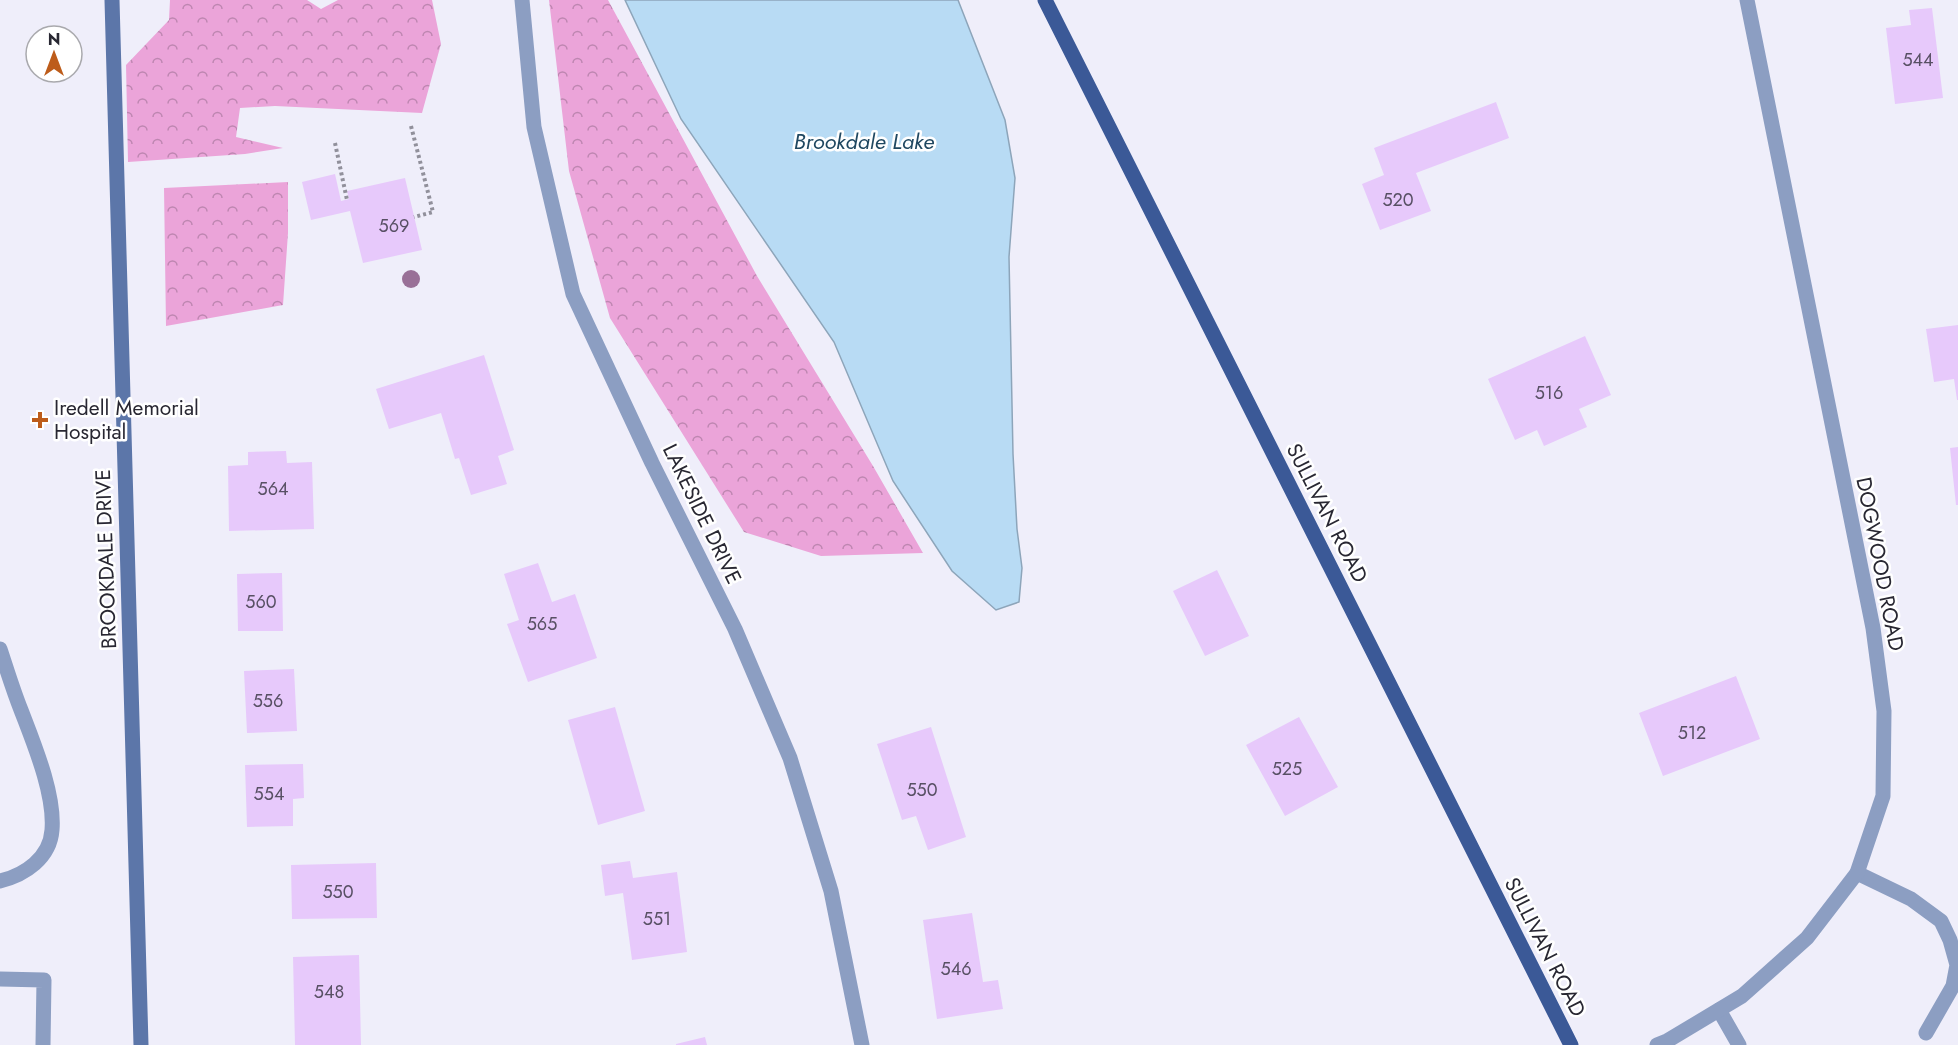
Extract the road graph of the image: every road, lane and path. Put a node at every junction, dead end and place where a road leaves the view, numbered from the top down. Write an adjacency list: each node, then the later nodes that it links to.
1 (112, 0): 16 (main road, BROOKDALE DRIVE)
2 (522, 0): 17 (street, LAKESIDE DRIVE)
3 (1045, 0): 18 (main road, SULLIVAN ROAD)
4 (1747, 0): 10 (street, DOGWOOD ROAD)
5 (411, 126): 8 (path)
6 (335, 143): 7 (path)
7 (347, 200)
8 (414, 217)
9 (0, 649): 11 (street)
10 (1857, 873): 13 (street, DOGWOOD ROAD); 14 (street)
11 (0, 881)
12 (0, 979): 15 (street)
13 (1719, 1010): 19 (street, DOGWOOD ROAD); 20 (street)
14 (1926, 1033)
15 (43, 1045)
16 (141, 1045)
17 (862, 1045)
18 (1571, 1045)
19 (1656, 1045)
20 (1739, 1045)

